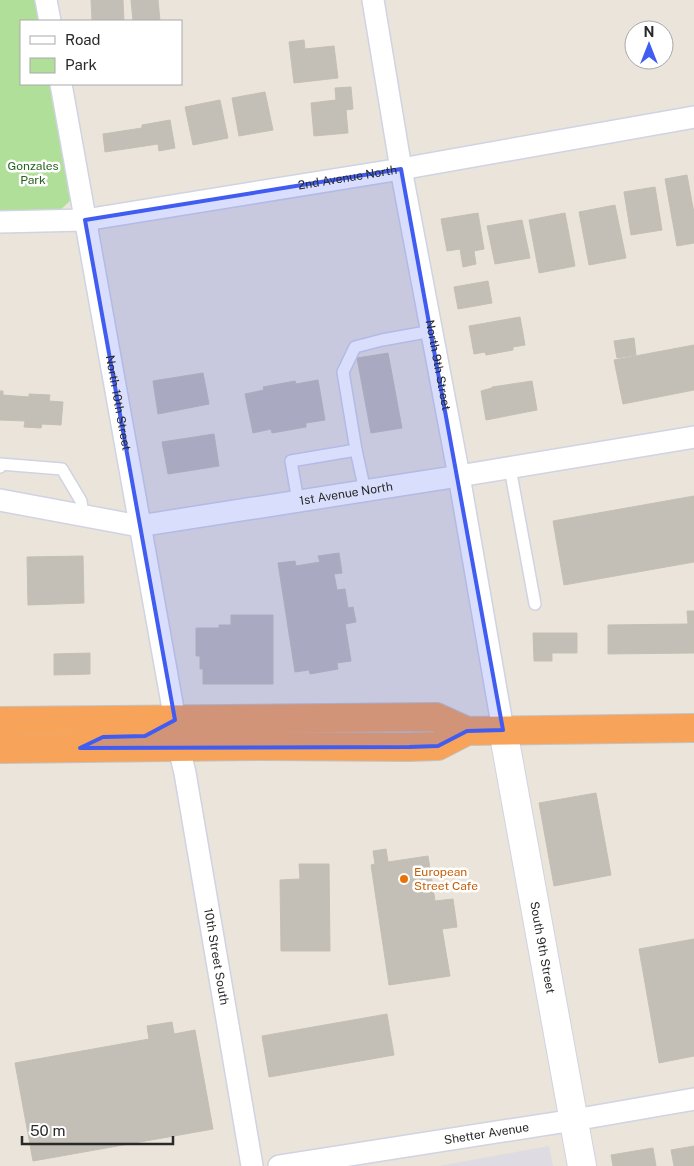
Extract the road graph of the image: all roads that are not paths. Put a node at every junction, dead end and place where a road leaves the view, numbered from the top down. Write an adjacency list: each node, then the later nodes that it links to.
1 (46, 0): 3 (street)
2 (373, 0): 6 (street, North 9th Street)
3 (50, 20)
4 (61, 85): 7 (street, North 10th Street)
5 (694, 117): 6 (street, 2nd Avenue North)
6 (401, 168): 7 (street, 2nd Avenue North); 9 (street, North 9th Street)
7 (85, 220): 8 (street, 2nd Avenue North); 19 (street, North 10th Street)
8 (0, 222)
9 (432, 331): 11 (lane); 14 (street, North 9th Street)
10 (694, 437): 13 (street, 1st Avenue North)
11 (356, 450): 15 (lane); 17 (lane)
12 (0, 467): 18 (lane)
13 (510, 468): 14 (street, 1st Avenue North); 20 (lane)
14 (459, 476): 15 (street, 1st Avenue North); 25 (street, North 9th Street)
15 (365, 491): 17 (street, 1st Avenue North)
16 (0, 500): 18 (street, 1st Avenue North)
17 (298, 501): 19 (street, 1st Avenue North)
18 (84, 516): 19 (street, 1st Avenue North)
19 (139, 526): 22 (street, North 10th Street)
20 (535, 604)
21 (275, 719): 22 (highway); 26 (highway); 28 (highway)
22 (175, 720): 23 (highway); 27 (highway)
23 (0, 721)
24 (694, 728): 25 (highway)
25 (503, 730): 26 (highway); 31 (street, South 9th Street)
26 (468, 731): 28 (highway)
27 (80, 748): 28 (highway); 29 (highway)
28 (179, 748): 32 (street, 10th Street South)
29 (0, 749)
30 (694, 1099): 31 (street, Shetter Avenue)
31 (574, 1120): 33 (street, Shetter Avenue); 34 (street, South 9th Street)
32 (252, 1166)
33 (279, 1166)
34 (582, 1166)

